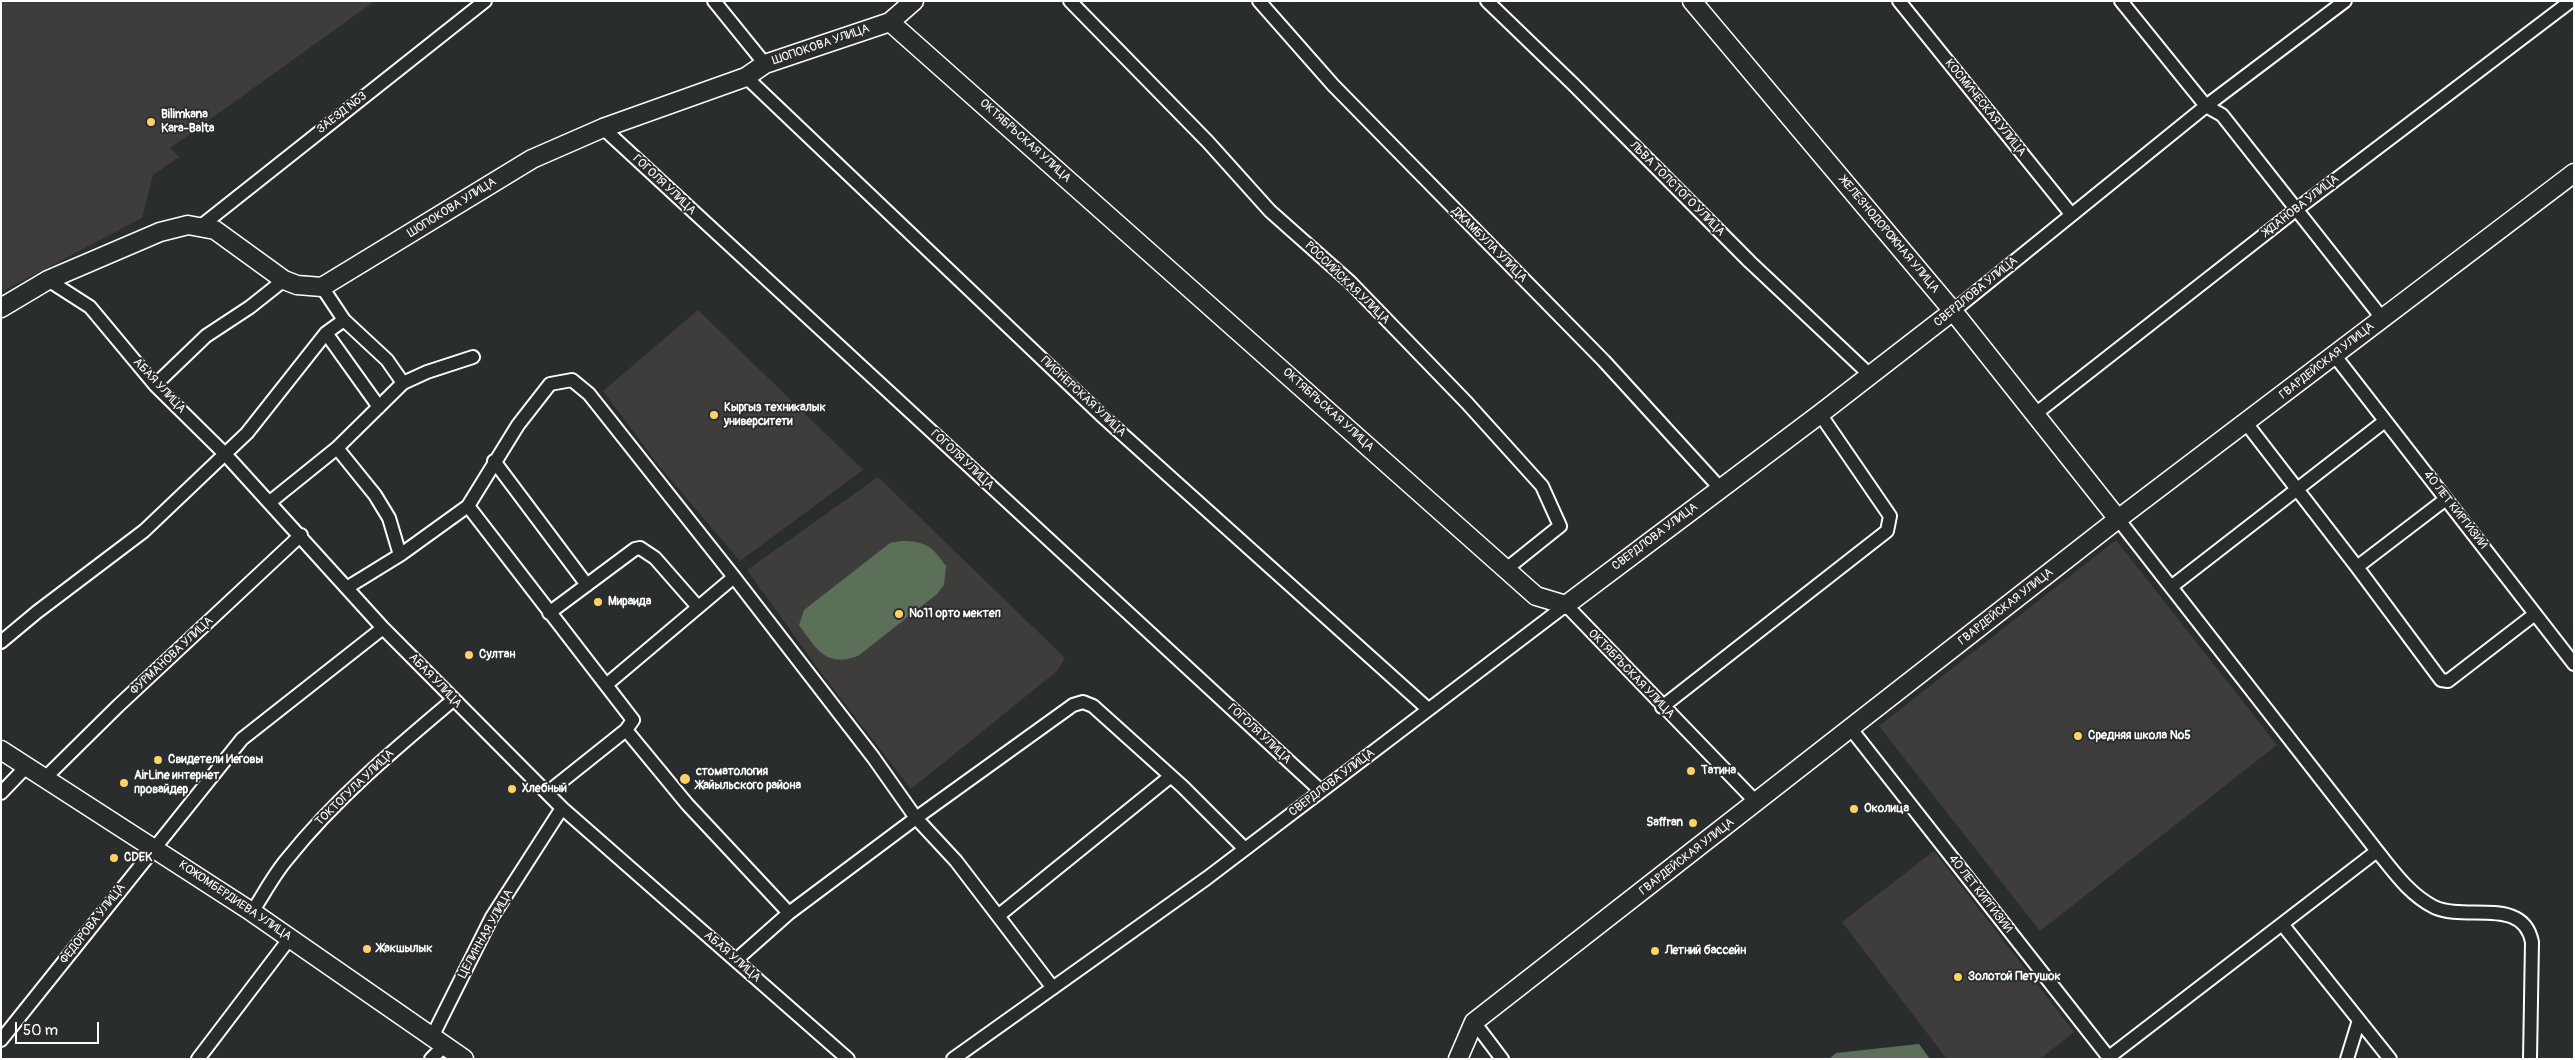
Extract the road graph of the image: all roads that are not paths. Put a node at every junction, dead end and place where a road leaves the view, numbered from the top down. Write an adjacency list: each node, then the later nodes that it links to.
1 (485, 1): 20 (street, ЗАЕЗД №3)
2 (714, 1): 13 (street)
3 (1070, 1): 51 (street, РОССИЙСКАЯ УЛИЦА)
4 (1259, 1): 42 (street, ДЖАМБУЛА УЛИЦА)
5 (1487, 1): 31 (street, ЛЬВА ТОЛСТОГО УЛИЦА)
6 (1692, 1): 25 (street, ЖЕЛЕЗНОДОРОЖНАЯ УЛИЦА)
7 (1899, 1): 19 (street, КОСМИЧЕСКАЯ УЛИЦА)
8 (2121, 1): 15 (street)
9 (2345, 1): 15 (street, СВЕРДЛОВА УЛИЦА)
10 (2571, 1): 18 (street, ЖДАНОВА УЛИЦА)
11 (909, 3): 12 (street, ШОПОКОВА УЛИЦА)
12 (890, 22): 13 (street, ШОПОКОВА УЛИЦА); 51 (street, ОКТЯБРЬСКАЯ УЛИЦА)
13 (765, 64): 14 (street, ШОПОКОВА УЛИЦА)
14 (746, 77): 16 (street, ШОПОКОВА УЛИЦА); 66 (street, ПИОНЕРСКАЯ УЛИЦА)
15 (2206, 106): 18 (street); 19 (street, СВЕРДЛОВА УЛИЦА)
16 (603, 128): 23 (street, ШОПОКОВА УЛИЦА); 73 (street, ГОГОЛЯ УЛИЦА)
17 (2574, 173): 26 (street, ГВАРДЕЙСКАЯ УЛИЦА)
18 (2297, 209): 26 (street); 36 (street, ЖДАНОВА УЛИЦА)
19 (2071, 214): 25 (street, СВЕРДЛОВА УЛИЦА)
20 (201, 226): 21 (street); 22 (street)
21 (48, 280): 24 (street); 33 (street, АБАЯ УЛИЦА)
22 (284, 280): 23 (street); 33 (street)
23 (322, 287): 27 (street)
24 (1, 308)
25 (1953, 312): 31 (street, СВЕРДЛОВА УЛИЦА); 36 (street, ЖЕЛЕЗНОДОРОЖНАЯ УЛИЦА)
26 (2382, 318): 29 (street, ГВАРДЕЙСКАЯ УЛИЦА)
27 (344, 320): 28 (street); 32 (street)
28 (326, 333): 34 (street); 40 (street)
29 (2335, 356): 37 (street, 40 ЛЕТ КИРГИЗИИ); 38 (street, ГВАРДЕЙСКАЯ УЛИЦА)
30 (472, 357): 32 (street)
31 (1870, 375): 35 (street, СВЕРДЛОВА УЛИЦА)
32 (402, 383): 34 (street)
33 (155, 385): 40 (street, АБАЯ УЛИЦА)
34 (379, 407): 39 (street)
35 (1820, 414): 42 (street, СВЕРДЛОВА УЛИЦА); 65 (street)
36 (2034, 415): 47 (street, ЖЕЛЕЗНОДОРОЖНАЯ УЛИЦА)
37 (2386, 421): 43 (street); 44 (street, 40 ЛЕТ КИРГИЗИИ)
38 (2246, 423): 43 (street); 47 (street, ГВАРДЕЙСКАЯ УЛИЦА)
39 (337, 448): 45 (street); 49 (street)
40 (225, 454): 45 (street, АБАЯ УЛИЦА); 61 (street)
41 (494, 461): 46 (street); 52 (street); 53 (street)
42 (1720, 488): 56 (street, СВЕРДЛОВА УЛИЦА)
43 (2298, 490): 50 (street); 55 (street)
44 (2446, 499): 50 (street); 59 (street, 40 ЛЕТ КИРГИЗИИ)
45 (270, 502): 48 (street, АБАЯ УЛИЦА)
46 (468, 506): 49 (street); 58 (street)
47 (2118, 519): 55 (street); 67 (street, ГВАРДЕЙСКАЯ УЛИЦА)
48 (301, 535): 54 (street, АБАЯ УЛИЦА); 72 (street, ФУРМАНОВА УЛИЦА)
49 (400, 555): 54 (street)
50 (2357, 567): 59 (street)
51 (1505, 570): 56 (street, ОКТЯБРЬСКАЯ УЛИЦА)
52 (734, 576): 57 (street); 78 (street)
53 (587, 585): 57 (street); 58 (street)
54 (348, 587): 60 (street, АБАЯ УЛИЦА)
55 (2172, 587): 81 (street)
56 (1566, 605): 65 (street, ОКТЯБРЬСКАЯ УЛИЦА); 66 (street, СВЕРДЛОВА УЛИЦА)
57 (698, 607): 63 (street)
58 (549, 613): 63 (street)
59 (2535, 614): 62 (street, 40 ЛЕТ КИРГИЗИИ)
60 (384, 628): 64 (street, АБАЯ УЛИЦА); 79 (street, ФЕДОРОВА УЛИЦА)
61 (1, 642)
62 (2574, 664)
63 (606, 685): 68 (street)
64 (453, 700): 75 (street, АБАЯ УЛИЦА); 82 (street, ТОКТОГУЛА УЛИЦА)
65 (1662, 706): 76 (street, ОКТЯБРЬСКАЯ УЛИЦА)
66 (1428, 709): 73 (street, СВЕРДЛОВА УЛИЦА)
67 (1850, 729): 76 (street, ГВАРДЕЙСКАЯ УЛИЦА); 93 (street, 40 ЛЕТ КИРГИЗИИ)
68 (626, 730): 75 (street); 83 (street)
69 (1, 750): 70 (street, КОЖОМБЕРДИЕВА УЛИЦА)
70 (27, 766): 72 (street, КОЖОМБЕРДИЕВА УЛИЦА); 74 (street)
71 (1171, 776): 78 (street); 80 (street); 84 (street)
72 (45, 778): 79 (street, КОЖОМБЕРДИЕВА УЛИЦА)
73 (1321, 791): 80 (street, СВЕРДЛОВА УЛИЦА)
74 (1, 793)
75 (547, 793): 77 (street, АБАЯ УЛИЦА)
76 (1757, 803): 90 (street, ГВАРДЕЙСКАЯ УЛИЦА)
77 (562, 808): 87 (street, АБАЯ УЛИЦА); 92 (street, ЦЕЛИННАЯ УЛИЦА)
78 (916, 818): 83 (street); 84 (street)
79 (154, 847): 82 (street, КОЖОМБЕРДИЕВА УЛИЦА); 91 (street, ФЕДОРОВА УЛИЦА)
80 (1245, 850): 88 (street, СВЕРДЛОВА УЛИЦА)
81 (2377, 851): 85 (street); 103 (street)
82 (252, 912): 86 (street, КОЖОМБЕРДИЕВА УЛИЦА)
83 (788, 913): 87 (street)
84 (998, 916): 88 (street)
85 (2282, 924): 89 (street); 93 (street)
86 (290, 938): 92 (street, КОЖОМБЕРДИЕВА УЛИЦА); 94 (street)
87 (736, 960): 97 (street, АБАЯ УЛИЦА)
88 (1053, 988): 98 (street, СВЕРДЛОВА УЛИЦА)
89 (2359, 1020): 101 (street); 102 (street)
90 (1474, 1022): 99 (street, ГВАРДЕЙСКАЯ УЛИЦА); 100 (street)
91 (1, 1040)
92 (438, 1042): 95 (street, ЦЕЛИННАЯ УЛИЦА); 96 (street, КОЖОМБЕРДИЕВА УЛИЦА)
93 (2109, 1058)
94 (198, 1059)
95 (431, 1059)
96 (464, 1059)
97 (848, 1059)
98 (953, 1059)
99 (1458, 1059)
100 (1502, 1059)
101 (2347, 1059)
102 (2390, 1059)
103 (2530, 1059)

